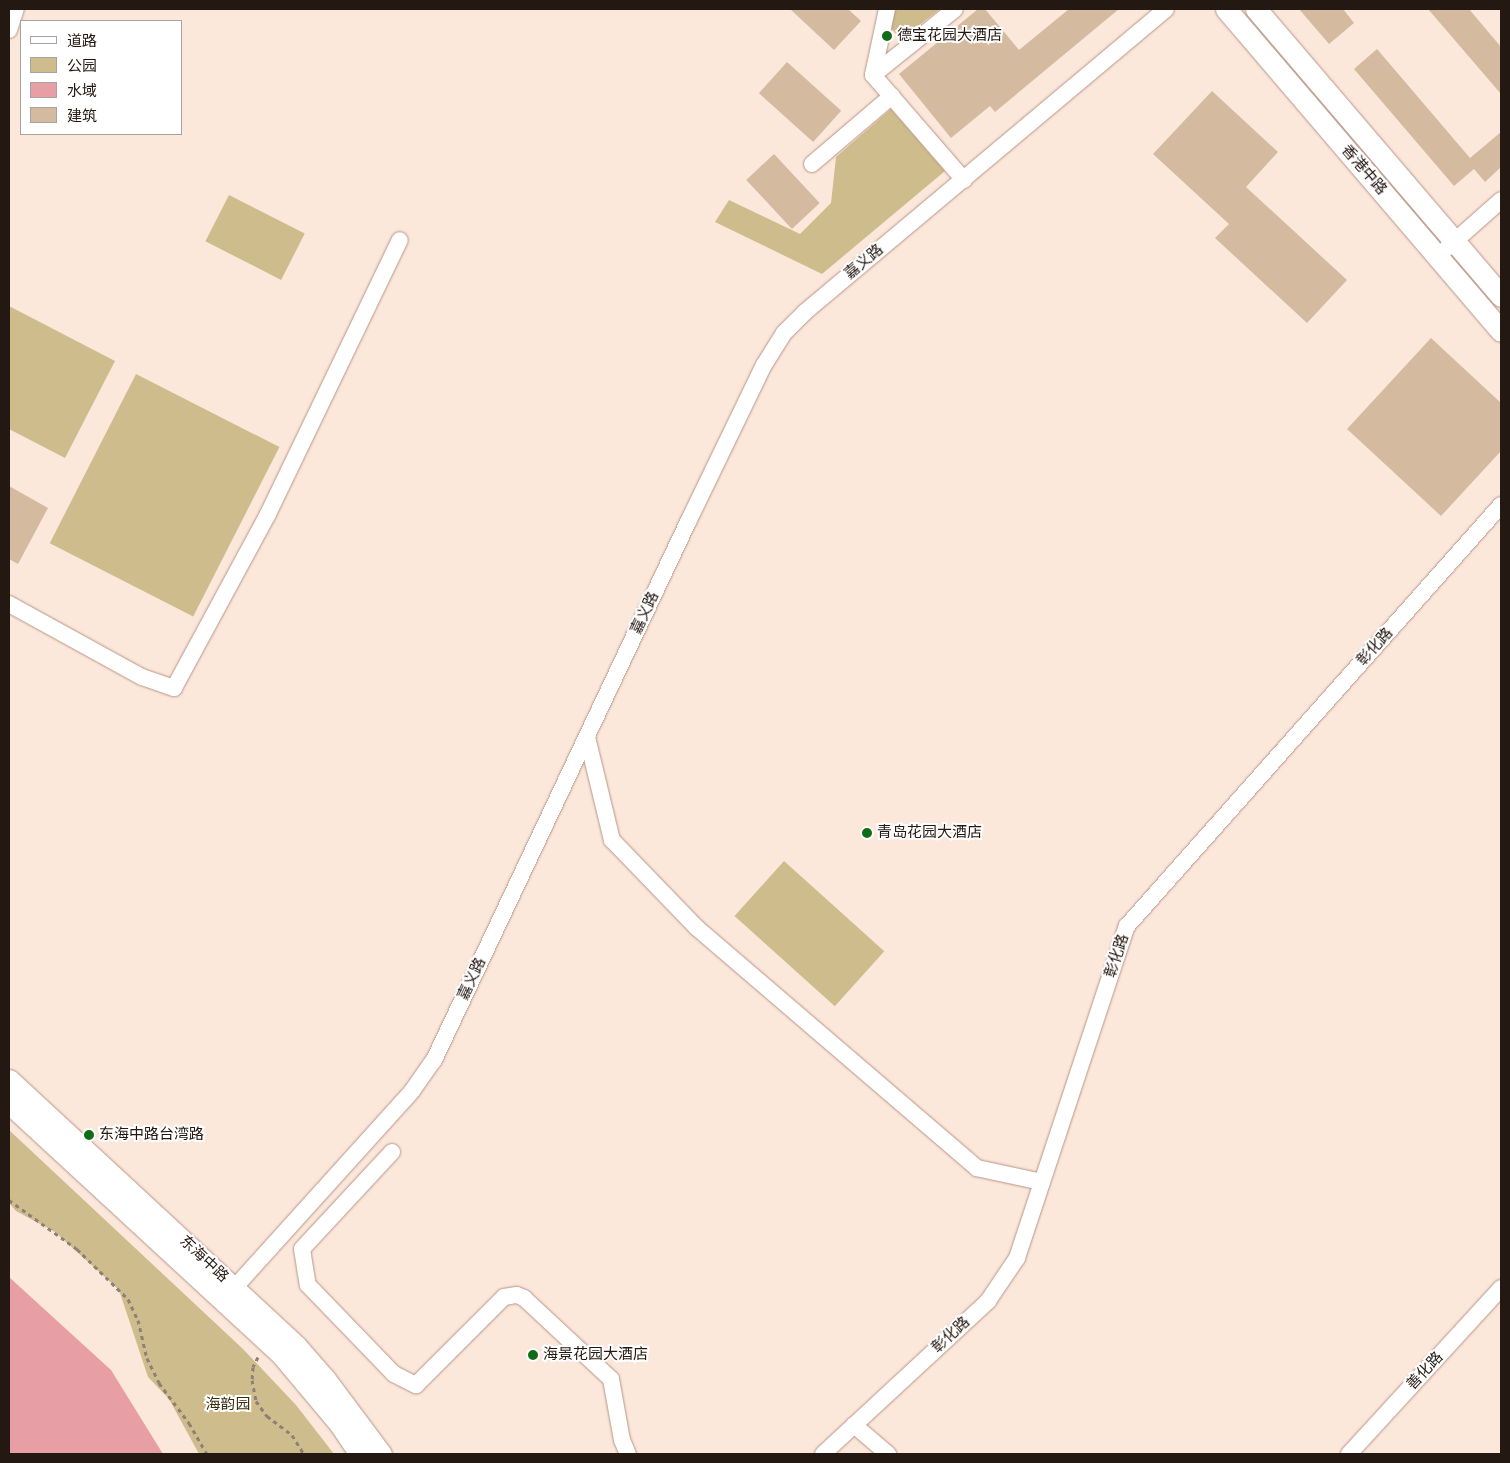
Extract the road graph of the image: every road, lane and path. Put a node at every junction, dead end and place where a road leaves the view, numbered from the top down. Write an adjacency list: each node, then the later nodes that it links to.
1 (887, 9): 6 (street)
2 (955, 9): 6 (street)
3 (1166, 9): 9 (street, 嘉义路)
4 (1226, 9): 13 (main road, 香港中路)
5 (1256, 9): 12 (main road, 香港中路)
6 (873, 75): 7 (street)
7 (892, 96): 8 (street); 9 (street)
8 (812, 164)
9 (964, 180): 18 (street, 嘉义路)
10 (1501, 200): 12 (street)
11 (400, 240): 17 (street)
12 (1454, 241): 13 (street); 14 (main road, 香港中路)
13 (1438, 256): 15 (main road, 香港中路)
14 (1501, 296)
15 (1501, 331)
16 (1501, 505): 22 (street, 彰化路)
17 (9, 604)
18 (587, 737): 22 (street); 25 (street, 嘉义路)
19 (9, 1080): 25 (main road, 东海中路)
20 (9, 1102): 25 (main road, 东海中路)
21 (392, 1152): 32 (street)
22 (1042, 1182): 27 (street, 彰化路)
23 (9, 1200): 28 (path)
24 (1501, 1288): 35 (street, 善化路)
25 (229, 1294): 26 (main road, 东海中路); 31 (main road, 东海中路)
26 (267, 1342): 29 (path); 30 (main road, 东海中路)
27 (854, 1425): 33 (street, 彰化路); 34 (street)
28 (207, 1454)
29 (304, 1454)
30 (360, 1454)
31 (381, 1454)
32 (628, 1454)
33 (823, 1454)
34 (888, 1454)
35 (1349, 1454)

